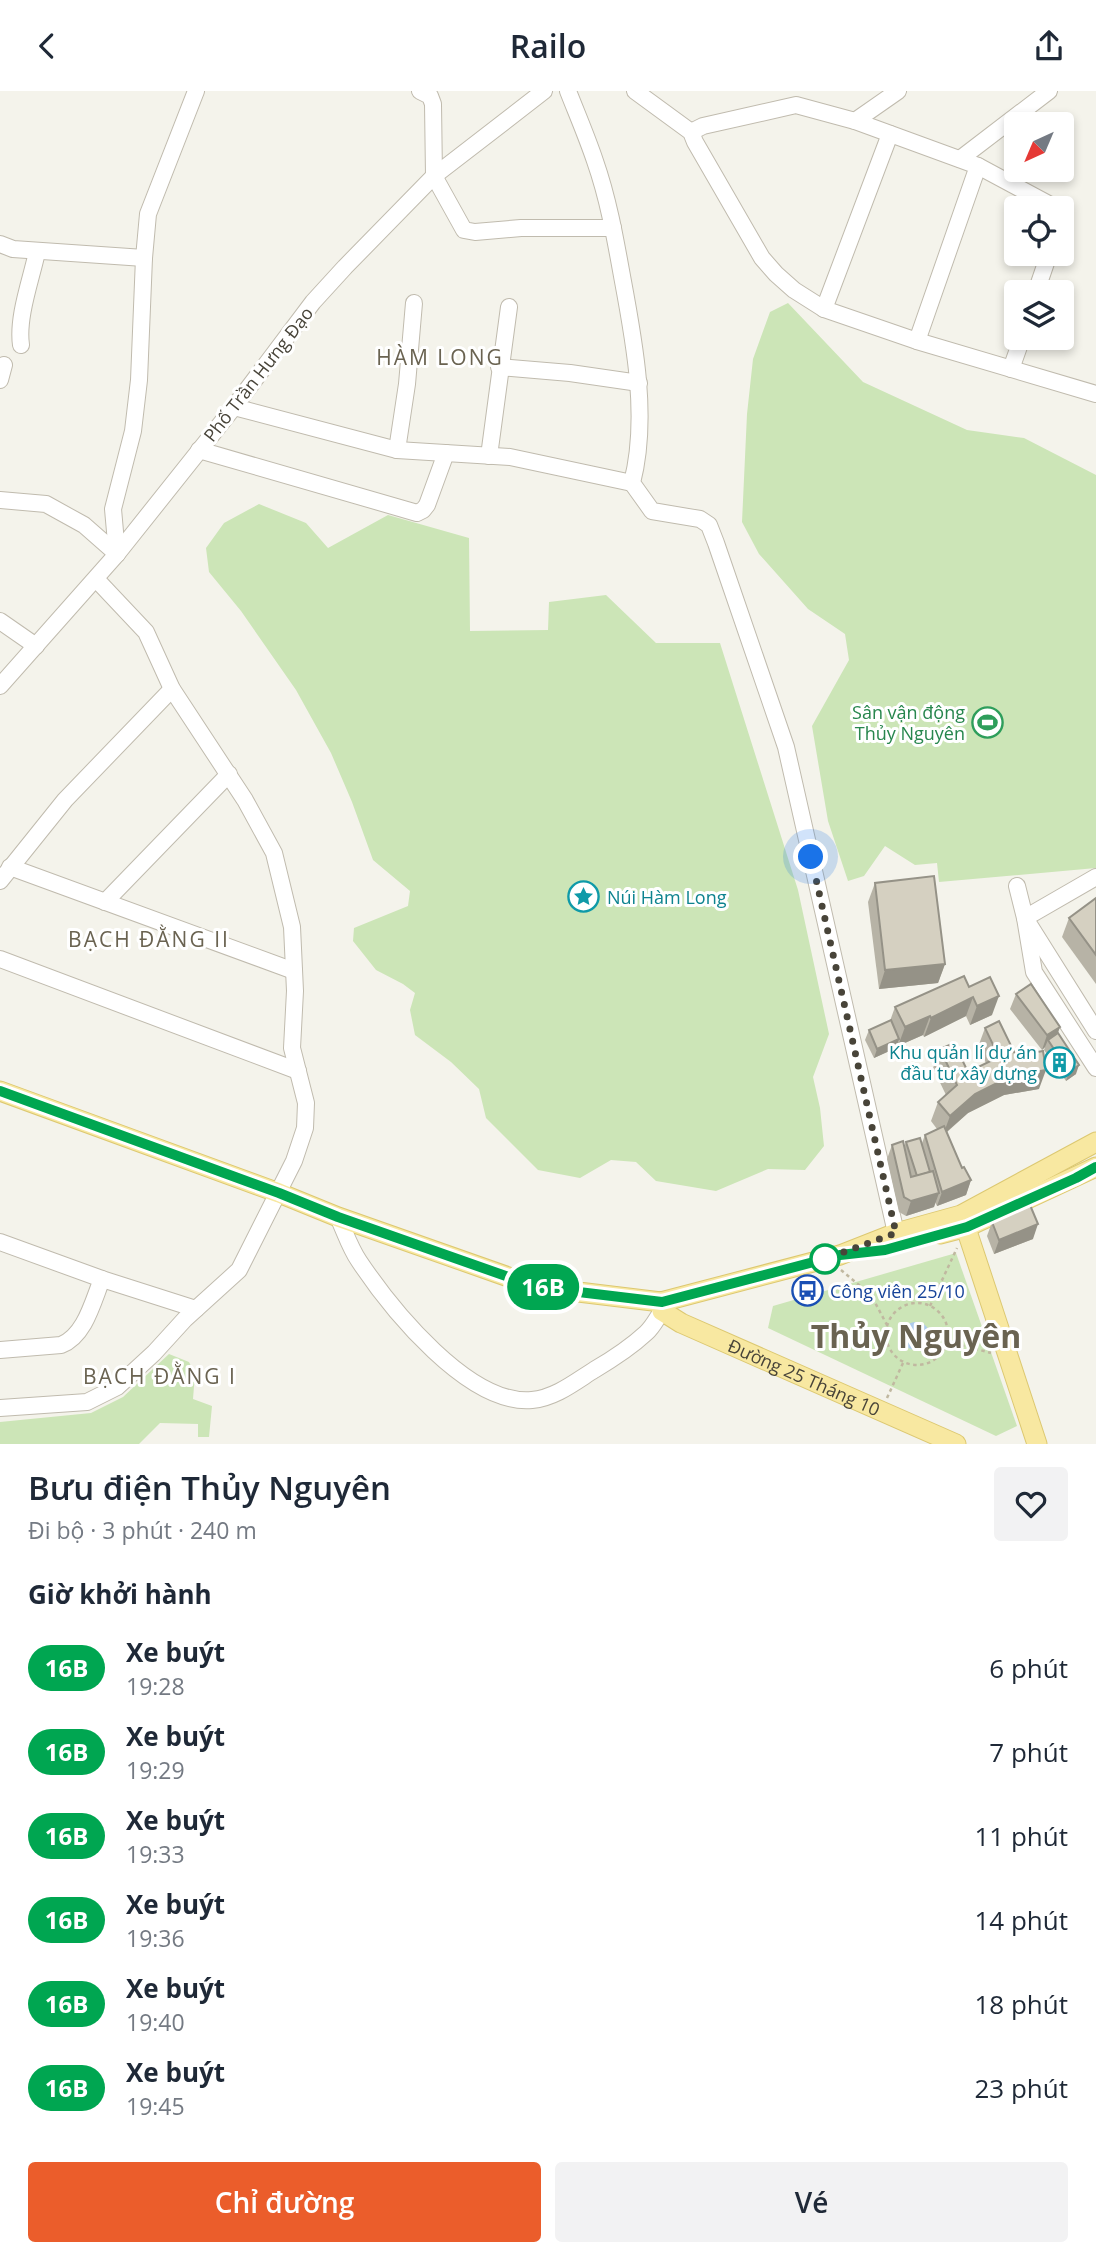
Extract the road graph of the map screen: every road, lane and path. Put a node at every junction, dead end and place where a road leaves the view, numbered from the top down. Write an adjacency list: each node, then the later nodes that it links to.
1 (196, 91): 18 (street)
2 (420, 91): 13 (street)
3 (544, 91): 13 (street, Phố Trần Hưng Đạo)
4 (568, 91): 15 (street)
5 (635, 91): 9 (street)
6 (1049, 91): 11 (street)
7 (895, 92): 8 (street)
8 (855, 121): 9 (street); 10 (street)
9 (691, 132): 21 (street)
10 (890, 134): 11 (street); 21 (street)
11 (960, 159): 12 (street)
12 (978, 166): 14 (street); 22 (street)
13 (434, 176): 15 (street); 29 (street, Phố Trần Hưng Đạo)
14 (1034, 196)
15 (613, 228): 27 (street)
16 (0, 244): 17 (street)
17 (37, 251): 18 (street); 23 (street)
18 (144, 258): 36 (street)
19 (414, 303): 31 (street)
20 (509, 307): 25 (street)
21 (824, 309): 22 (street)
22 (917, 341): 26 (street)
23 (21, 345)
24 (1017, 350): 26 (street)
25 (499, 367): 27 (street); 33 (street)
26 (1011, 369): 28 (street)
27 (639, 383): 34 (street)
28 (1096, 394)
29 (234, 407): 30 (street, Phố Trần Hưng Đạo); 31 (street)
30 (200, 450): 32 (street); 36 (street, Phố Trần Hưng Đạo)
31 (397, 450): 32 (street)
32 (446, 453): 33 (street)
33 (489, 456): 34 (street)
34 (632, 483): 62 (street)
35 (0, 500): 36 (street)
36 (117, 554): 37 (street, Phố Trần Hưng Đạo)
37 (96, 579): 39 (street, Phố Trần Hưng Đạo); 41 (street)
38 (0, 621): 39 (street)
39 (36, 646): 40 (street, Phố Trần Hưng Đạo)
40 (0, 686)
41 (172, 689): 42 (street); 43 (street)
42 (229, 774): 47 (street); 50 (street)
43 (10, 867): 45 (street); 47 (street)
44 (1096, 877): 48 (street)
45 (0, 881)
46 (1017, 886): 48 (street)
47 (105, 902): 50 (street)
48 (1025, 918): 51 (street); 52 (street)
49 (0, 959): 55 (street)
50 (294, 971): 55 (street)
51 (1084, 1011): 52 (street); 53 (street)
52 (1066, 1023): 54 (street)
53 (1096, 1031)
54 (1096, 1068)
55 (298, 1071): 59 (street)
56 (0, 1091): 59 (main road)
57 (1096, 1142): 61 (main road)
58 (1096, 1167): 61 (main road)
59 (279, 1193): 60 (main road); 68 (street)
60 (338, 1217): 67 (main road); 67 (street)
61 (964, 1221): 62 (main road); 64 (main road); 66 (path); 72 (main road)
62 (896, 1233): 64 (main road)
63 (0, 1242): 65 (street)
64 (833, 1257): 67 (main road); 69 (path)
65 (102, 1279): 68 (street); 71 (street)
66 (930, 1306): 69 (path); 70 (path)
67 (662, 1307): 75 (main road, Đường 25 Tháng 10)
68 (196, 1309): 74 (street)
69 (887, 1325): 73 (path)
70 (947, 1344): 72 (path); 73 (path)
71 (0, 1350)
72 (1009, 1358): 77 (main road)
73 (903, 1363): 75 (path)
74 (0, 1408)
75 (881, 1411): 76 (main road, Đường 25 Tháng 10)
76 (956, 1444)
77 (1037, 1444)

